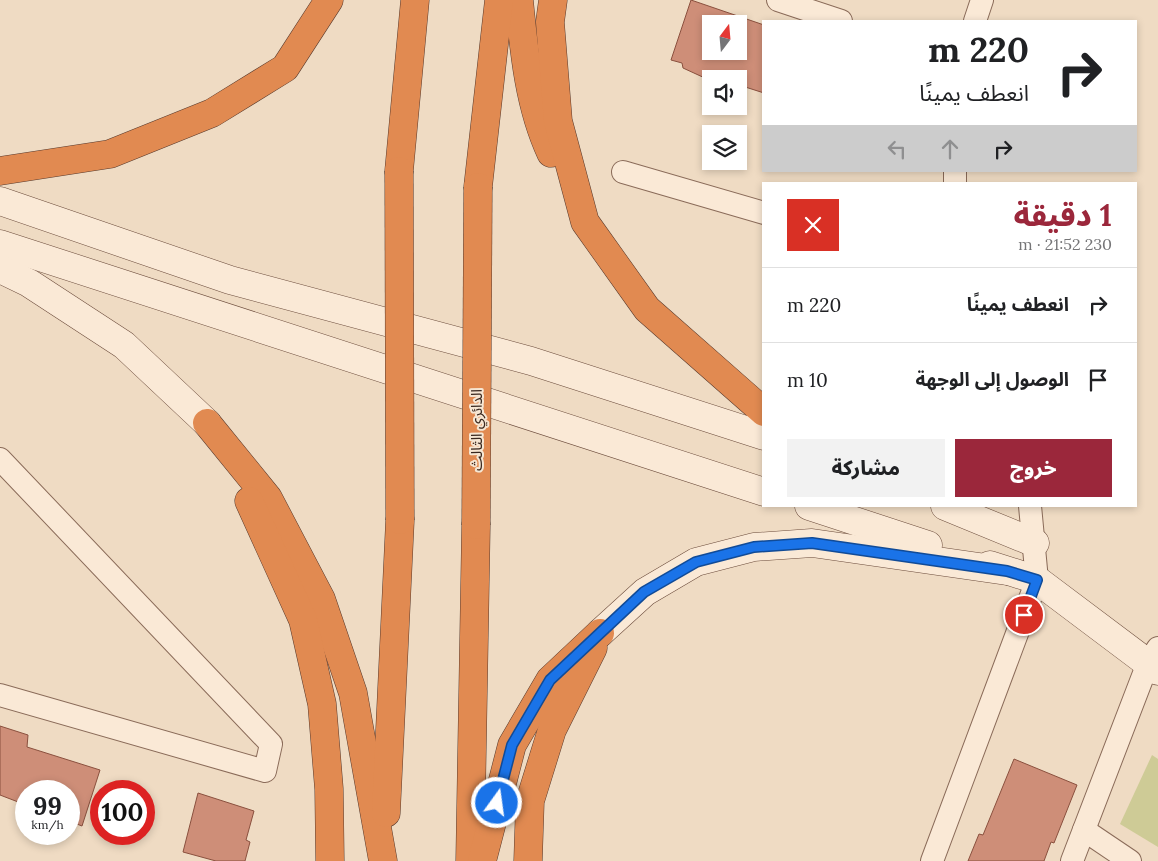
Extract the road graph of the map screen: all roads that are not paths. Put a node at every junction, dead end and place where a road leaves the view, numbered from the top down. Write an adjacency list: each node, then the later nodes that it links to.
1 (329, 0): 11 (highway)
2 (349, 0): 11 (highway)
3 (415, 0): 35 (highway, bridge)
4 (499, 0): 36 (highway, الدائري الثالث, bridge)
5 (519, 0): 16 (highway)
6 (553, 0): 16 (highway)
7 (778, 0): 9 (street)
8 (982, 0): 10 (street)
9 (838, 20)
10 (976, 20)
11 (285, 68): 12 (highway)
12 (0, 172)
13 (623, 172): 15 (street)
14 (0, 200): 21 (street)
15 (762, 212)
16 (585, 222): 19 (highway)
17 (0, 244): 23 (street)
18 (0, 268): 20 (street)
19 (762, 410)
20 (207, 423): 34 (highway); 35 (highway)
21 (762, 435)
22 (0, 459): 32 (street)
23 (762, 491)
24 (812, 507): 28 (street)
25 (947, 507): 27 (street)
26 (1030, 507): 27 (street)
27 (1035, 543): 29 (street)
28 (1007, 571): 29 (street); 30 (street)
29 (1037, 580): 31 (street); 39 (street)
30 (600, 633): 37 (highway); 38 (highway)
31 (1155, 661): 33 (street)
32 (0, 695)
33 (1084, 830): 40 (street); 41 (street)
34 (330, 861)
35 (385, 861)
36 (470, 861)
37 (482, 861)
38 (528, 861)
39 (932, 861)
40 (1072, 861)
41 (1130, 861)

